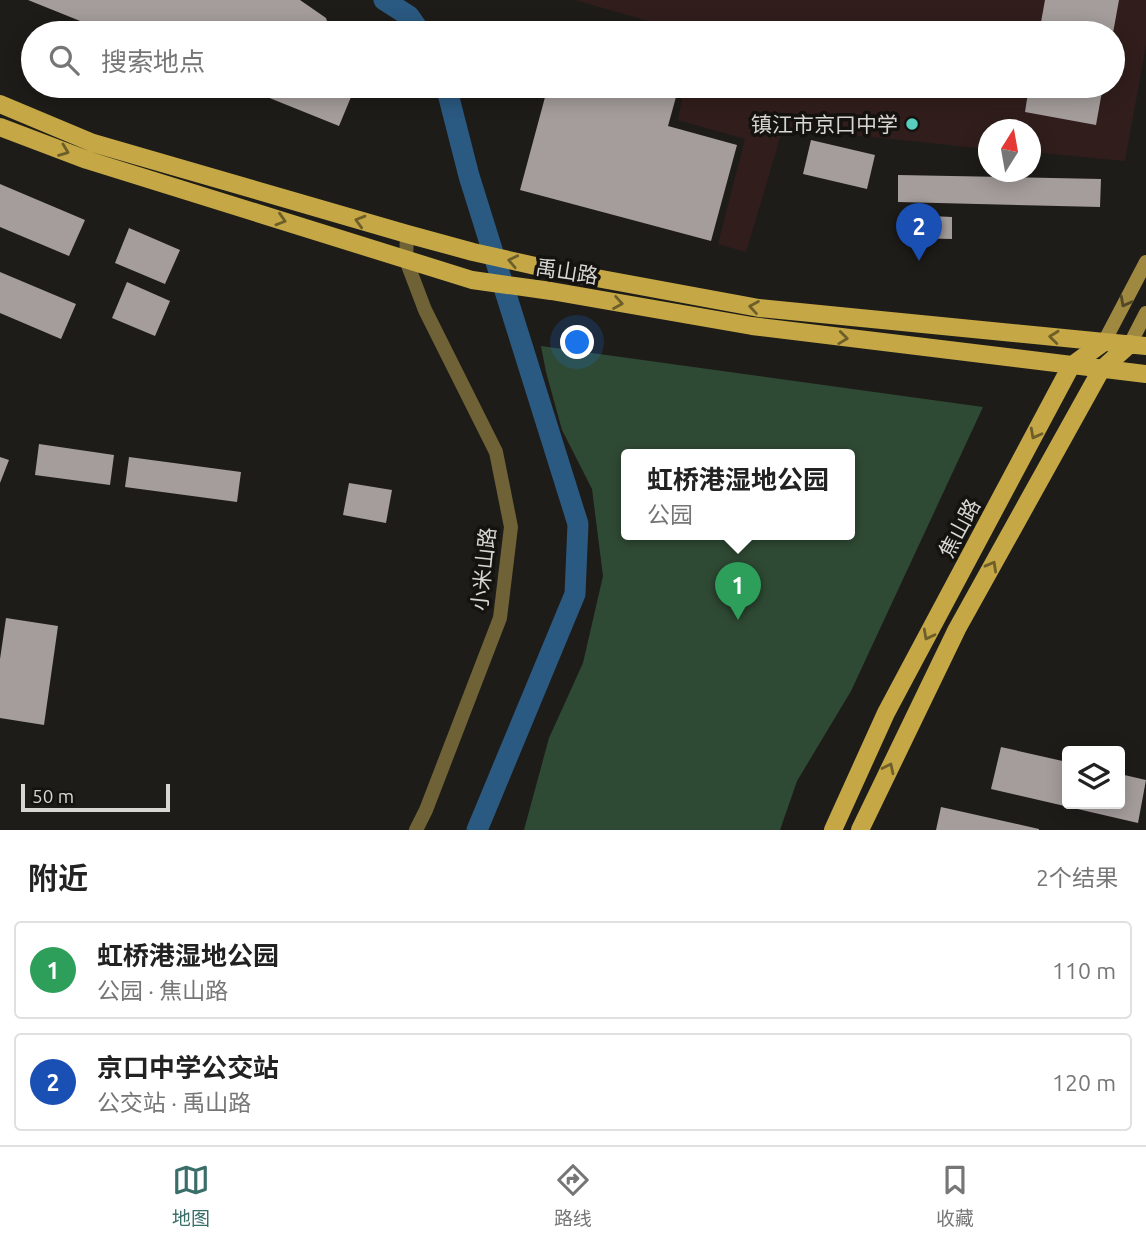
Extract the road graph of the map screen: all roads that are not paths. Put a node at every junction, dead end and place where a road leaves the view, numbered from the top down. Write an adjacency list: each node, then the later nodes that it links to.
1 (0, 104): 3 (main road, 禹山路, one-way to 1)
2 (0, 127): 4 (main road, 禹山路, one-way to 4)
3 (407, 234): 4 (street, 小米山路); 7 (main road, 禹山路, one-way to 3)
4 (406, 260): 9 (main road, 禹山路, one-way to 9); 12 (street, 小米山路)
5 (1146, 262): 7 (main road, 焦山路, one-way to 7)
6 (1146, 313): 8 (main road)
7 (1104, 342): 8 (main road, 禹山路); 9 (main road, 焦山路)
8 (1138, 345): 10 (main road)
9 (1071, 366): 10 (main road, 禹山路); 13 (main road, 焦山路, one-way to 13)
10 (1101, 370): 11 (main road, 禹山路); 14 (main road, one-way to 10)
11 (1146, 374)
12 (416, 830)
13 (833, 830)
14 (860, 830)

